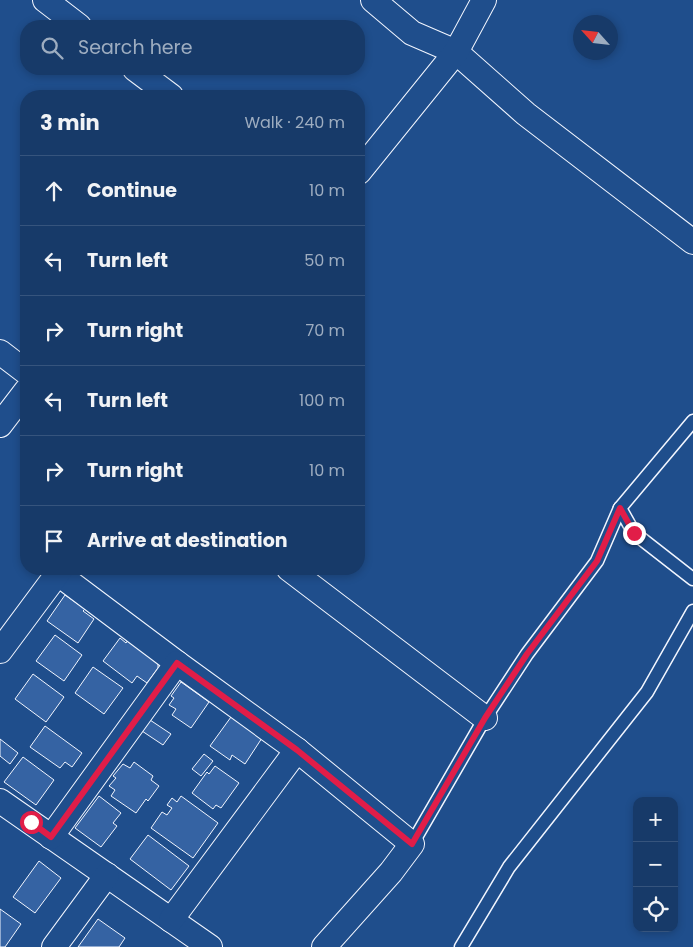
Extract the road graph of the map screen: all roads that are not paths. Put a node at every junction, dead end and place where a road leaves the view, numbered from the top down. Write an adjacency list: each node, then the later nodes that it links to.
1 (45, 0): 4 (street)
2 (373, 0): 5 (street)
3 (484, 0): 5 (street)
4 (71, 20)
5 (456, 52): 8 (street); 9 (street)
6 (143, 75): 7 (street)
7 (164, 90)
8 (365, 164)
9 (693, 242)
10 (0, 352): 11 (street)
11 (20, 367)
12 (20, 399): 14 (street)
13 (693, 421): 15 (lane)
14 (0, 425)
15 (620, 508): 19 (lane); 23 (lane)
16 (56, 575): 21 (street)
17 (64, 575): 22 (street)
18 (297, 575): 23 (street)
19 (693, 579)
20 (693, 611): 33 (lane)
21 (0, 651)
22 (177, 663): 24 (street); 26 (street)
23 (485, 718): 27 (lane)
24 (297, 750): 27 (street); 29 (street)
25 (0, 801): 26 (street)
26 (51, 837): 28 (street)
27 (412, 844): 32 (street)
28 (107, 875): 29 (street); 30 (street)
29 (171, 920): 31 (street)
30 (54, 947)
31 (210, 947)
32 (324, 947)
33 (461, 947)

